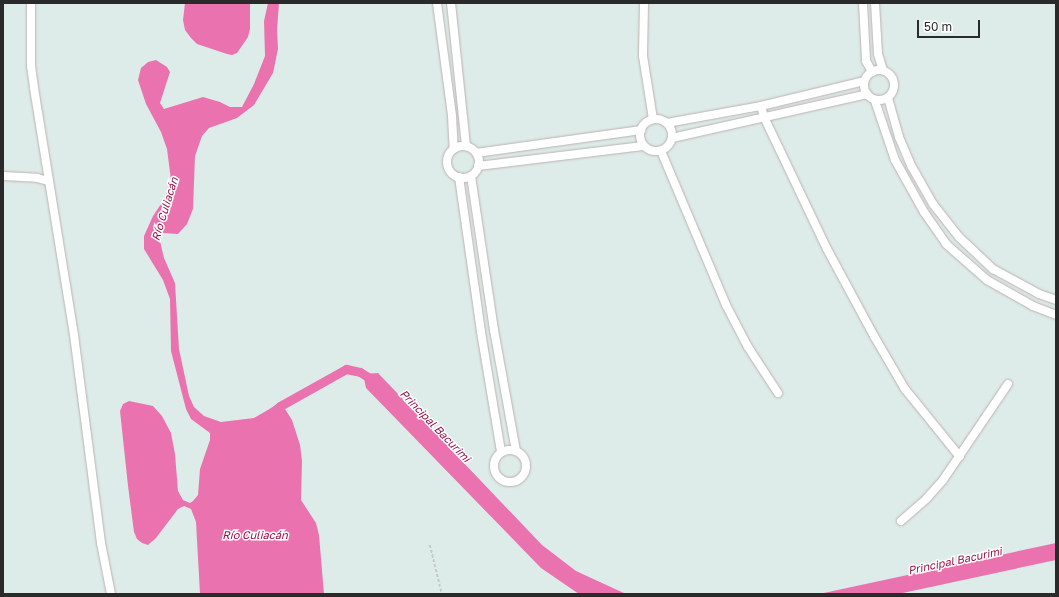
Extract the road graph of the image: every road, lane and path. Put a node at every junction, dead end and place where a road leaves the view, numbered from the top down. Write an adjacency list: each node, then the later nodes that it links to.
1 (30, 3): 28 (street)
2 (437, 3): 21 (street)
3 (450, 3): 19 (street)
4 (644, 3): 15 (street)
5 (863, 3): 8 (street)
6 (876, 3): 7 (street)
7 (883, 70): 8 (street); 11 (street)
8 (872, 72): 9 (street)
9 (864, 81): 10 (street); 13 (street)
10 (867, 94): 12 (street); 14 (street)
11 (888, 98): 12 (street); 29 (street)
12 (874, 101): 30 (street)
13 (761, 106): 14 (street); 16 (street)
14 (764, 117): 18 (street); 39 (street)
15 (653, 119): 16 (street); 17 (street)
16 (667, 123): 18 (street)
17 (641, 130): 20 (street); 23 (street)
18 (672, 138): 22 (street)
19 (466, 146): 21 (street); 23 (street)
20 (643, 146): 22 (street); 24 (street)
21 (454, 149): 27 (street)
22 (661, 151): 36 (street)
23 (476, 153): 24 (street)
24 (478, 166): 26 (street)
25 (3, 176): 28 (street)
26 (471, 176): 27 (street); 33 (street)
27 (459, 177): 34 (street)
28 (48, 181): 42 (street)
29 (979, 257): 30 (street); 31 (street)
30 (970, 267): 32 (street)
31 (1056, 300)
32 (1056, 315)
33 (494, 330): 34 (street); 37 (street)
34 (481, 332): 38 (street)
35 (1008, 384): 39 (street)
36 (778, 393)
37 (516, 451): 38 (street); 38 (street)
38 (501, 452)
39 (960, 457): 40 (street)
40 (901, 520)
41 (430, 545): 43 (path)
42 (111, 594)
43 (442, 594)

